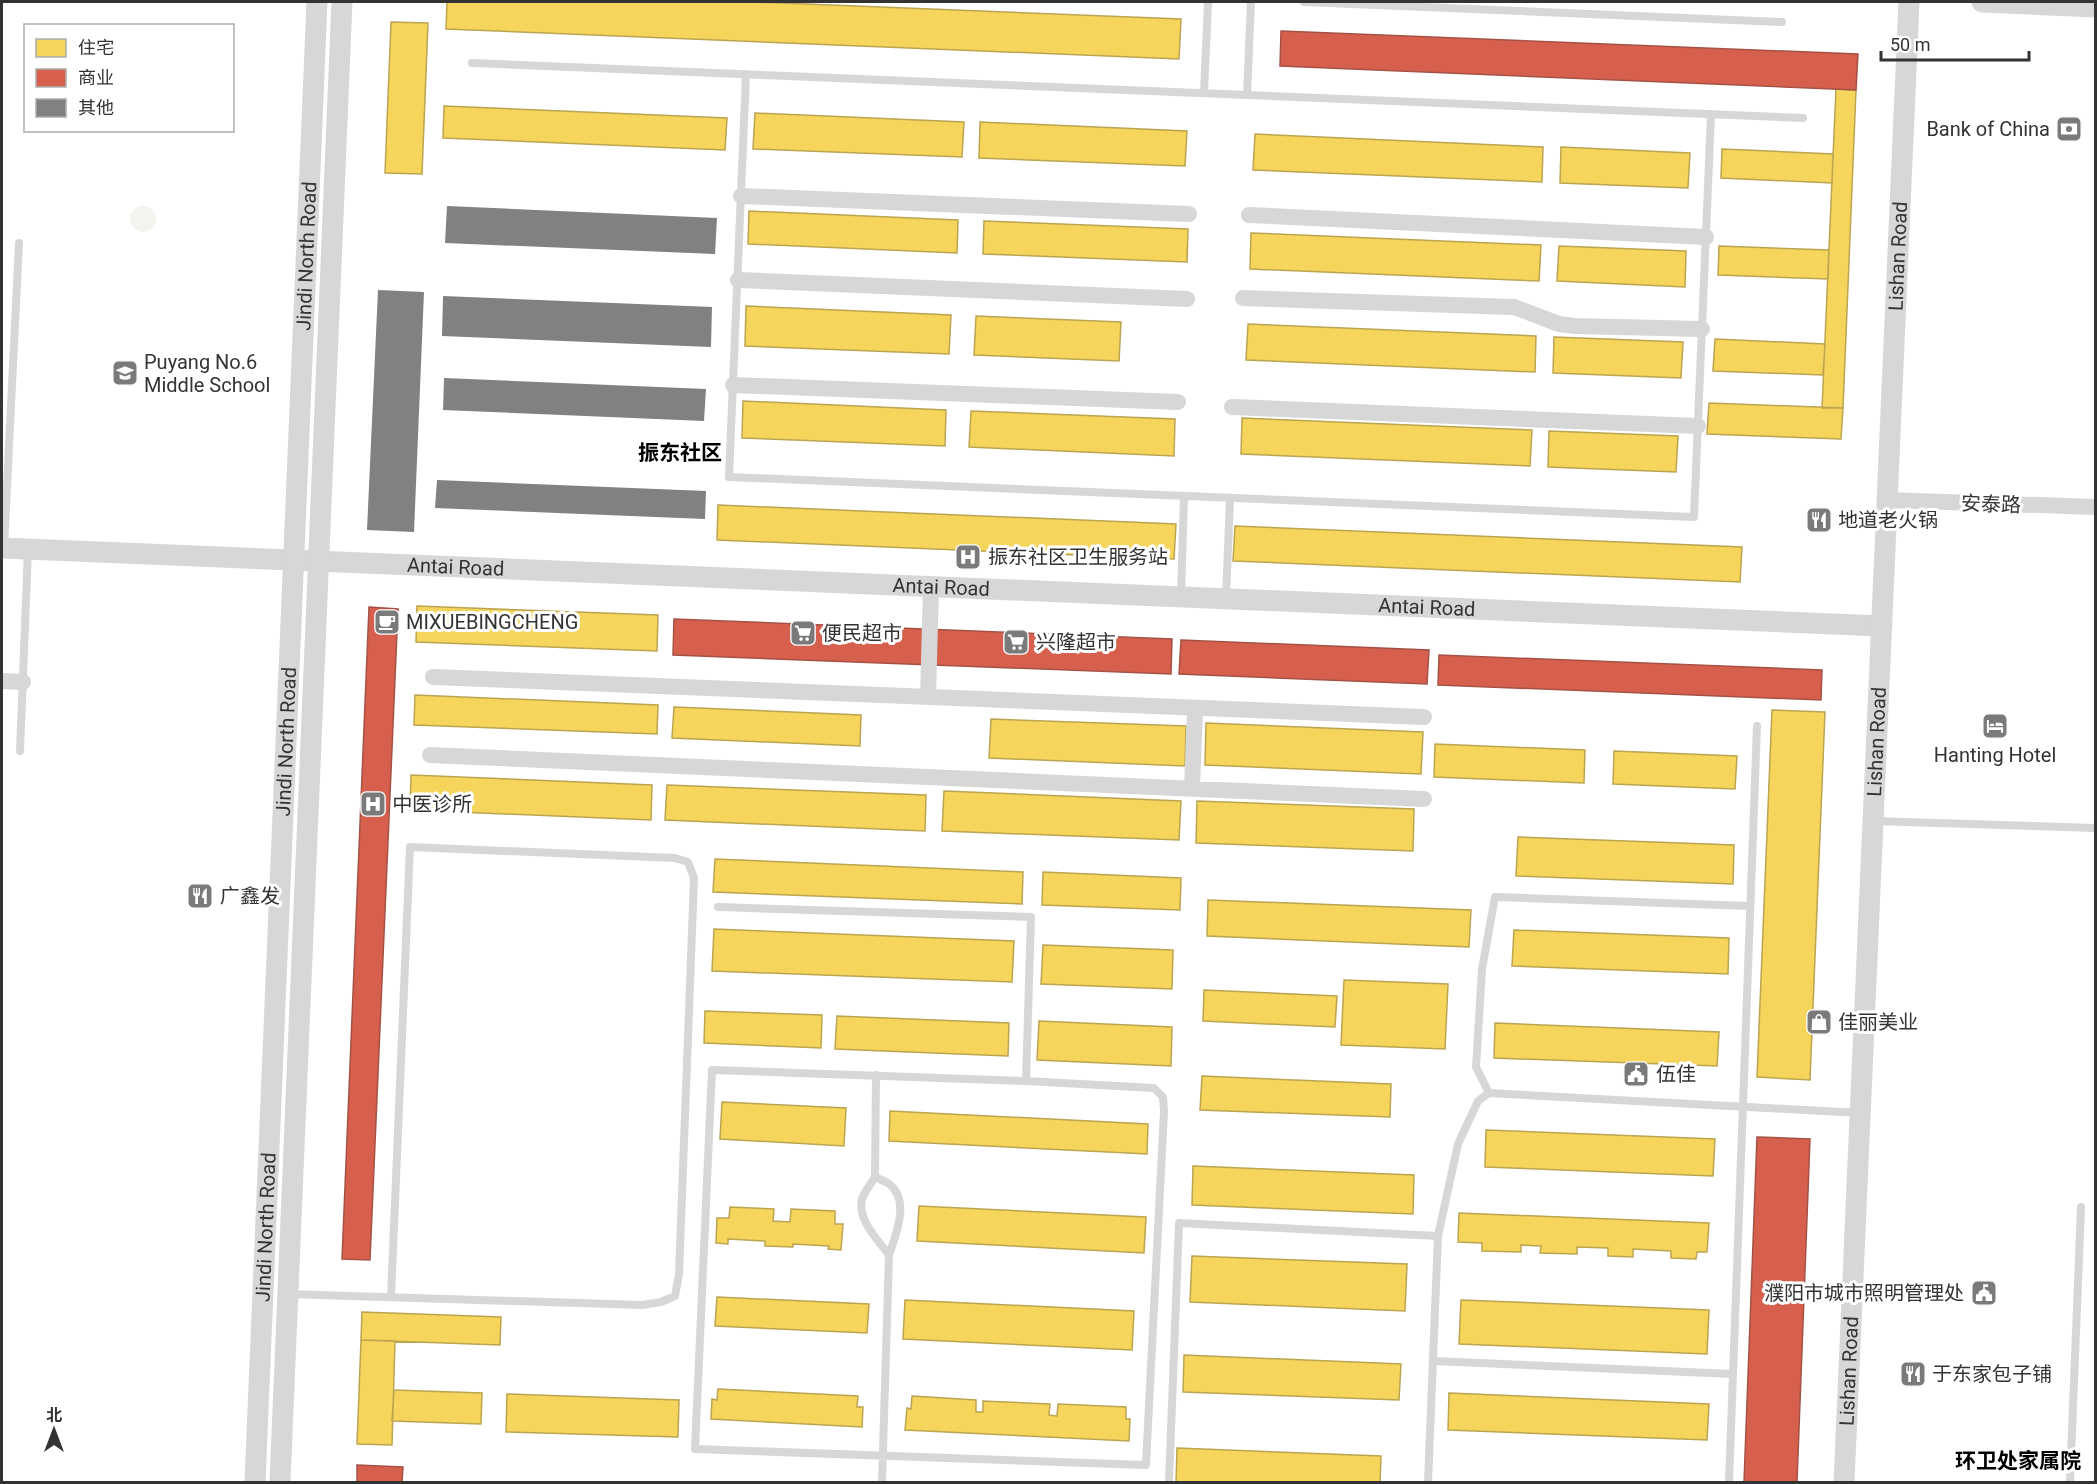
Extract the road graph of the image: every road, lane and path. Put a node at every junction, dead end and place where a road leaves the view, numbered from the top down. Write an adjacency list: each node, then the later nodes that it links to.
1 (317, 2): 35 (street, Jindi North Road)
2 (342, 2): 36 (street, Jindi North Road)
3 (1208, 2): 12 (lane)
4 (1251, 2): 13 (lane)
5 (1304, 2): 9 (lane)
6 (1909, 2): 31 (street, Lishan Road)
7 (1982, 2): 8 (street)
8 (2096, 7)
9 (1782, 22)
10 (472, 63): 11 (lane)
11 (746, 74): 12 (lane); 16 (lane)
12 (1204, 93): 13 (lane)
13 (1247, 95): 14 (lane)
14 (1711, 114): 15 (lane); 19 (lane)
15 (1803, 118)
16 (741, 196): 17 (street); 21 (lane)
17 (1189, 214)
18 (1249, 215): 19 (street)
19 (1706, 237): 24 (lane)
20 (19, 243): 33 (lane)
21 (738, 280): 23 (street); 25 (lane)
22 (1243, 298): 24 (street)
23 (1187, 299)
24 (1702, 329): 28 (lane)
25 (733, 385): 26 (street); 29 (lane)
26 (1178, 402)
27 (1232, 406): 28 (street)
28 (1698, 426): 30 (lane)
29 (1184, 496): 30 (lane); 38 (lane)
30 (1230, 498): 39 (lane)
31 (1887, 500): 32 (street, 安泰路); 40 (street, Lishan Road)
32 (2096, 507)
33 (3, 548): 34 (street, Antai Road)
34 (28, 549): 35 (street, Antai Road); 43 (lane)
35 (294, 560): 36 (street, Antai Road); 70 (street, Jindi North Road)
36 (318, 562): 37 (street, Antai Road); 65 (street, Jindi North Road)
37 (931, 587): 38 (street, Antai Road); 44 (street)
38 (1181, 597): 39 (street, Antai Road)
39 (1226, 599): 40 (street, Antai Road)
40 (1882, 626): 52 (street, Lishan Road)
41 (433, 677): 44 (street)
42 (2, 681): 43 (street)
43 (23, 682): 48 (lane)
44 (928, 697): 45 (street)
45 (1195, 708): 46 (street); 50 (street)
46 (1424, 717)
47 (1757, 726): 54 (lane)
48 (20, 751)
49 (429, 754): 50 (street)
50 (1192, 789): 51 (street)
51 (1424, 799)
52 (1873, 822): 53 (lane); 60 (street, Lishan Road)
53 (2096, 828)
54 (1750, 906): 58 (lane); 59 (lane)
55 (718, 907): 57 (lane)
56 (876, 1076): 57 (lane); 61 (lane); 69 (lane)
57 (1026, 1081): 69 (lane)
58 (1489, 1093): 59 (lane); 63 (lane)
59 (1742, 1106): 60 (lane); 68 (lane)
60 (1860, 1113): 76 (street, Lishan Road)
61 (875, 1177): 64 (lane); 64 (lane)
62 (2082, 1207): 77 (lane)
63 (1438, 1236): 67 (lane); 73 (lane)
64 (889, 1255): 69 (lane)
65 (287, 1294): 66 (lane); 71 (street, Jindi North Road)
66 (391, 1297): 66 (lane)
67 (1433, 1361): 68 (lane); 74 (lane)
68 (1733, 1374): 75 (lane)
69 (883, 1456): 72 (lane)
70 (255, 1482)
71 (280, 1482)
72 (882, 1482)
73 (1169, 1482)
74 (1428, 1482)
75 (1729, 1482)
76 (1844, 1482)
77 (2070, 1482)

